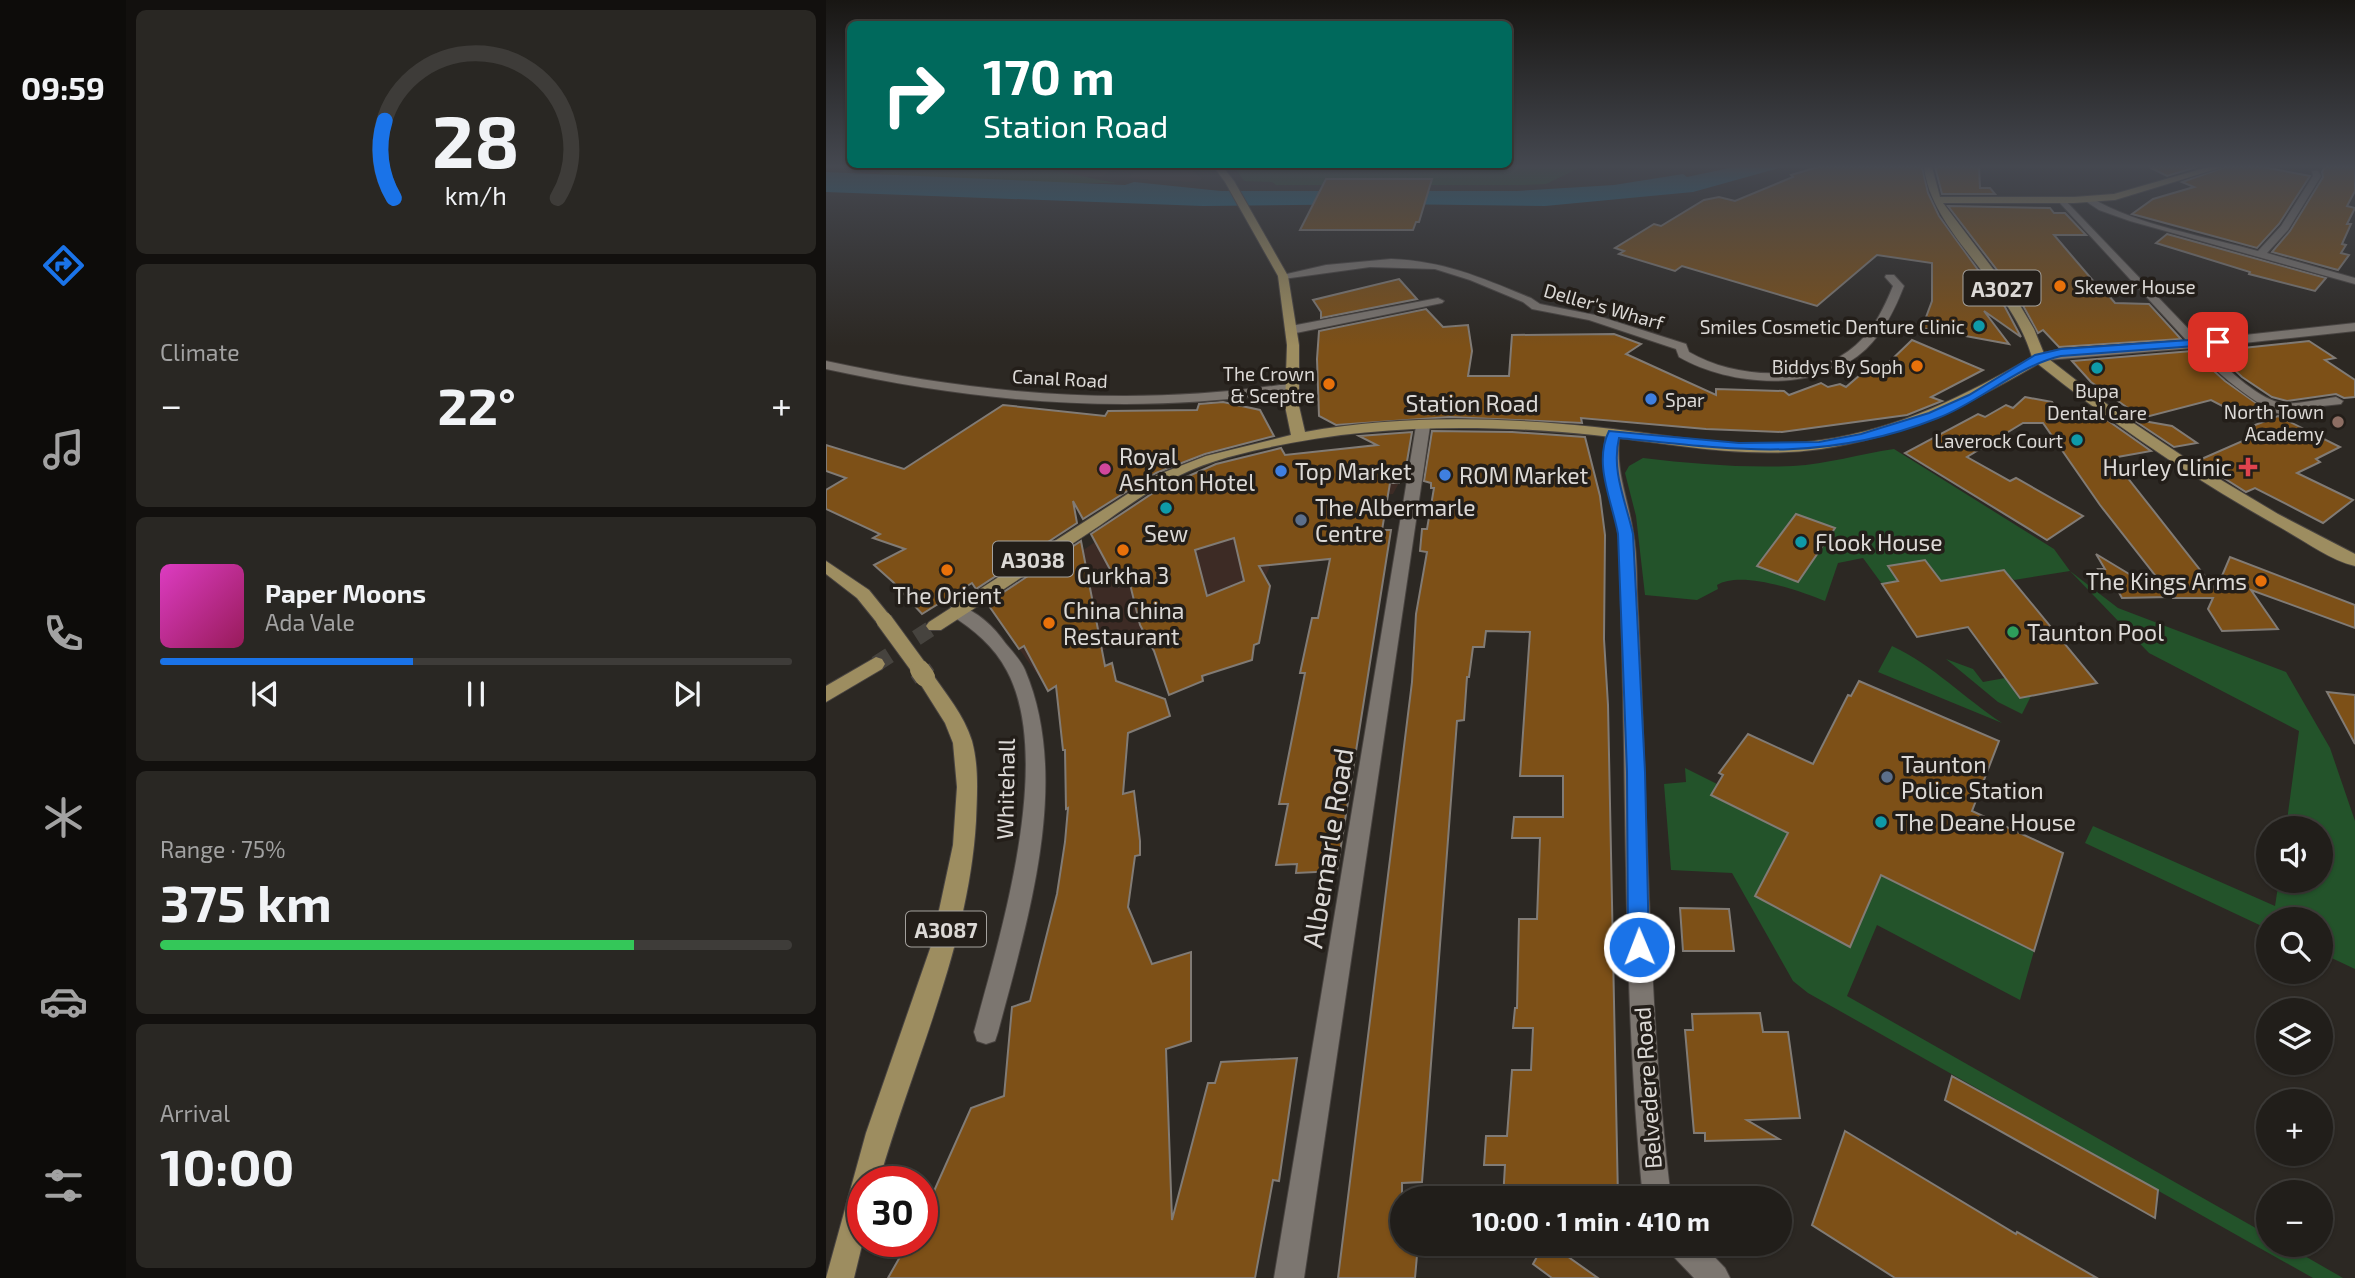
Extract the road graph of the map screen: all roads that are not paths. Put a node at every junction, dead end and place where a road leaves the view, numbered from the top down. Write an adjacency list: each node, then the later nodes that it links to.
1 (1256, 227): 7 (main road)
2 (1953, 227): 14 (main road, A3027)
3 (2087, 227): 13 (street)
4 (2161, 227): 6 (street)
5 (2287, 227): 6 (street)
6 (2259, 256): 9 (street)
7 (1283, 276): 8 (street, Deller's Wharf); 12 (main road)
8 (1890, 277)
9 (2355, 281)
10 (1438, 301): 12 (street)
11 (2355, 327): 13 (street)
12 (1291, 330): 16 (main road)
13 (2196, 344): 14 (street); 18 (street)
14 (2039, 358): 21 (main road, Station Road / A3038); 23 (main road, A3027)
15 (826, 365): 16 (street, Canal Road)
16 (1293, 387): 22 (main road)
17 (2336, 401): 18 (street)
18 (2277, 408): 19 (street)
19 (2293, 414)
20 (1423, 426): 21 (main road, Station Road / A3038); 22 (main road, Station Road / A3038); 35 (street, Albemarle Road)
21 (1613, 433): 31 (street, Belvedere Road)
22 (1299, 438): 25 (main road, Station Road / A3038)
23 (2355, 561)
24 (826, 566): 30 (main road, A3087, bridge)
25 (957, 611): 26 (main road, Station Road / A3038); 29 (street, Whitehall)
26 (935, 626)
27 (876, 664): 28 (main road)
28 (826, 695)
29 (986, 1032)
30 (870, 1166)
31 (1656, 1186)
32 (847, 1248): 34 (main road)
33 (1693, 1256): 36 (street)
34 (839, 1278)
35 (1289, 1278)
36 (1715, 1278)

